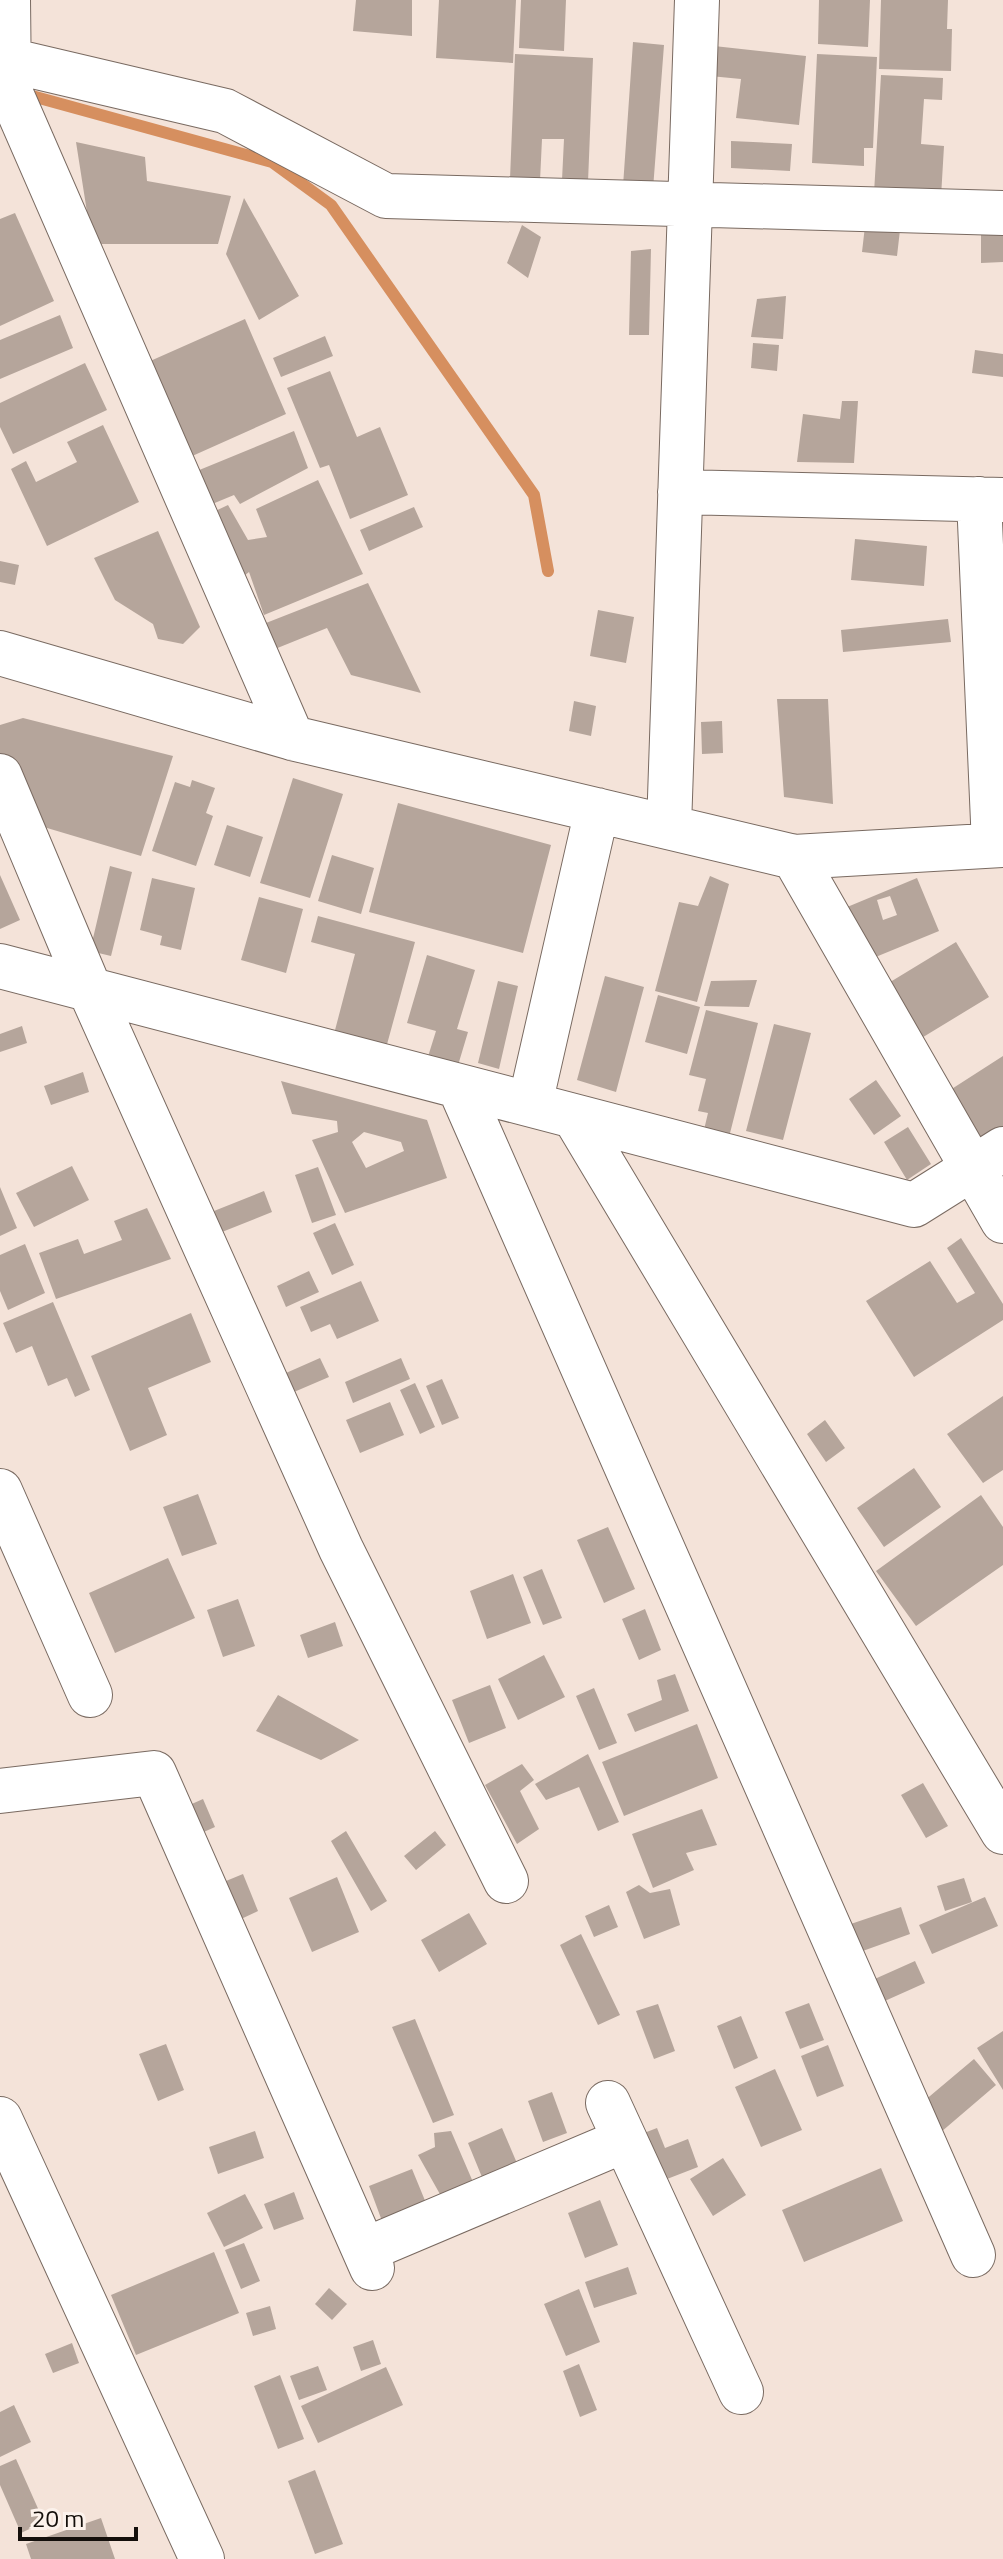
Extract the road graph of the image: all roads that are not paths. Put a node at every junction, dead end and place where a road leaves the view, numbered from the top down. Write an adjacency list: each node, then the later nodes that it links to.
1 (8, 0): 3 (street)
2 (697, 0): 4 (street)
3 (8, 60): 4 (street); 9 (street)
4 (690, 204): 5 (street); 6 (street)
5 (1003, 213)
6 (680, 492): 7 (street); 12 (street)
7 (991, 499): 13 (street)
8 (0, 653): 9 (street)
9 (292, 738): 11 (street)
10 (0, 776): 16 (street)
11 (597, 810): 12 (street); 18 (street)
12 (669, 827): 14 (street)
13 (998, 845): 14 (street)
14 (794, 857): 20 (street)
15 (0, 966): 16 (street)
16 (90, 990): 17 (street); 26 (street)
17 (459, 1086): 18 (street); 28 (street)
18 (530, 1104): 19 (street)
19 (574, 1116): 20 (street); 25 (street)
20 (988, 1159): 21 (street)
21 (1003, 1221)
22 (0, 1491): 23 (street)
23 (90, 1695)
24 (0, 1791): 29 (street)
25 (1003, 1832)
26 (506, 1881)
27 (0, 2119): 30 (street)
28 (973, 2255)
29 (741, 2392)
30 (202, 2559)

